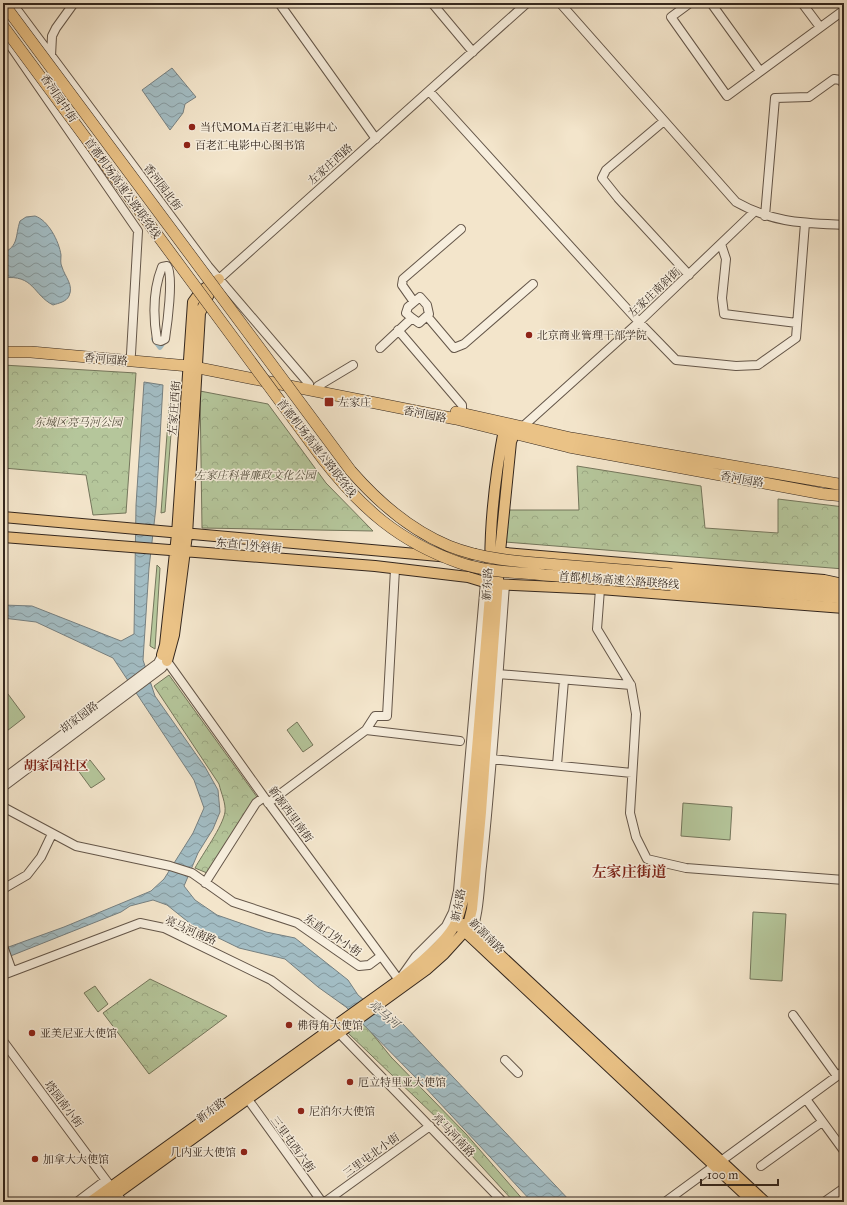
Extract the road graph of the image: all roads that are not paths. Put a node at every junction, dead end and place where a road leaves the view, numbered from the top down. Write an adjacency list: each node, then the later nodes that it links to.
1 (3, 3): 13 (highway, bridge)
2 (8, 3): 13 (highway, bridge)
3 (74, 3): 18 (street)
4 (280, 3): 23 (street)
5 (527, 3): 17 (street, 左家庄西路)
6 (560, 3): 22 (street)
7 (690, 3): 19 (street)
8 (710, 3): 19 (street)
9 (802, 3): 15 (street)
10 (433, 4): 17 (street)
11 (3, 8): 18 (street, 香河园北街)
12 (844, 10): 15 (street)
13 (18, 21): 59 (highway, 首都机场高速公路联络线, bridge)
14 (3, 26): 59 (highway, 首都机场高速公路联络线, bridge)
15 (820, 27): 19 (street)
16 (3, 35): 43 (street, 香河园中街)
17 (473, 52): 21 (street, 左家庄西路)
18 (51, 56): 32 (street, 香河园北街)
19 (760, 71)
20 (844, 84): 25 (street)
21 (430, 91): 23 (street, 左家庄西路); 37 (street)
22 (664, 121): 24 (street); 31 (street)
23 (376, 139): 32 (street, 左家庄西路)
24 (754, 212): 25 (street); 29 (street, 左家庄南斜街)
25 (765, 216): 26 (street)
26 (806, 223): 27 (street); 38 (street)
27 (844, 225)
28 (461, 229): 34 (street)
29 (721, 244): 31 (street, 左家庄南斜街); 38 (street)
30 (162, 267): 30 (street)
31 (689, 274): 37 (street, 左家庄南斜街)
32 (220, 279): 44 (main road, 左家庄西路); 46 (street, 香河园北街)
33 (533, 284): 35 (street)
34 (414, 302): 35 (street); 36 (street)
35 (427, 316): 36 (street)
36 (412, 318): 39 (street)
37 (638, 322): 38 (street); 48 (street, 左家庄南斜街)
38 (797, 323)
39 (398, 330): 41 (street); 47 (street)
40 (3, 345): 43 (highway, 香河园路)
41 (380, 348)
42 (3, 352): 43 (highway, 香河园路)
43 (136, 357): 44 (highway, 香河园路)
44 (188, 363): 46 (highway, 香河园路); 49 (highway, 香河园路); 53 (main road, 左家庄西街)
45 (353, 365): 46 (street)
46 (313, 385): 47 (highway, 香河园路)
47 (462, 413): 49 (highway, 香河园路)
48 (524, 426): 49 (highway, 香河园路); 50 (highway, 香河园路)
49 (508, 429): 51 (highway, 香河园路); 56 (main road, 新东路); 57 (main road, 新东路)
50 (844, 485)
51 (844, 496)
52 (3, 518): 53 (main road, 东直门外斜街)
53 (182, 534): 55 (main road, 左家庄西街); 56 (main road, 东直门外斜街)
54 (3, 537): 55 (main road, 东直门外斜街)
55 (179, 551): 58 (main road, 东直门外斜街); 65 (main road)
56 (489, 552): 57 (main road, 东直门外斜街); 60 (main road, 新东路)
57 (500, 552): 60 (main road, 新东路); 61 (main road, 东直门外斜街)
58 (395, 569): 60 (main road, 东直门外斜街); 70 (street)
59 (672, 579): 61 (highway, 首都机场高速公路联络线); 63 (highway, 首都机场高速公路联络线)
60 (495, 584): 62 (main road, 东直门外斜街); 66 (street); 83 (main road, 新东路); 84 (main road, 新东路); 89 (street)
61 (844, 585)
62 (600, 589): 64 (main road, 东直门外斜街); 68 (street)
63 (844, 598)
64 (844, 608)
65 (162, 662): 69 (street, 胡家园路); 77 (street, 新源西里南街)
66 (498, 674): 67 (street); 72 (street)
67 (564, 680): 68 (street); 73 (street)
68 (632, 685): 74 (street)
69 (127, 691): 75 (street, 胡家园路); 76 (street, 胡家园路)
70 (366, 730): 71 (street); 77 (street)
71 (460, 741)
72 (491, 757): 73 (street); 84 (street)
73 (557, 764): 74 (street)
74 (632, 772): 80 (street)
75 (3, 779)
76 (3, 787)
77 (266, 800): 81 (street); 86 (street, 新源西里南街)
78 (3, 807): 79 (street)
79 (52, 834): 81 (street, 东直门外小街); 82 (street)
80 (844, 880)
81 (205, 883): 86 (street, 东直门外小街)
82 (3, 890)
83 (457, 922): 84 (main road, 新源南路); 89 (main road, 新东路)
84 (468, 930): 90 (main road, 新东路); 102 (main road, 新源南路)
85 (3, 946): 87 (street)
86 (381, 956): 89 (street, 新源西里南街)
87 (11, 967): 88 (street, 亮马河南路); 92 (street, 亮马河南路)
88 (3, 975)
89 (399, 980): 90 (main road, 新东路)
90 (379, 999): 92 (main road, 新东路)
91 (793, 1015): 96 (street)
92 (336, 1030): 97 (main road, 新东路); 100 (street, 亮马河南路); 105 (main road, 新东路)
93 (3, 1041): 105 (street, 塔园南小街)
94 (505, 1060): 95 (street)
95 (518, 1073)
96 (841, 1074): 98 (street)
97 (247, 1098): 105 (main road, 新东路); 109 (street, 三里屯西六街)
98 (806, 1099): 99 (street); 102 (street)
99 (822, 1122): 101 (street); 103 (street)
100 (430, 1126): 110 (street, 三里屯北小街); 111 (street, 亮马河南路)
101 (844, 1151)
102 (718, 1164): 112 (street); 113 (main road, 新源南路); 114 (main road, 新源南路)
103 (761, 1166)
104 (844, 1188): 115 (street)
105 (114, 1191): 106 (street, 新东路); 107 (main road, 新东路); 108 (main road, 新东路)
106 (77, 1202)
107 (90, 1202)
108 (105, 1202)
109 (322, 1202)
110 (325, 1202)
111 (503, 1202)
112 (665, 1202)
113 (753, 1202)
114 (764, 1202)
115 (824, 1202)

